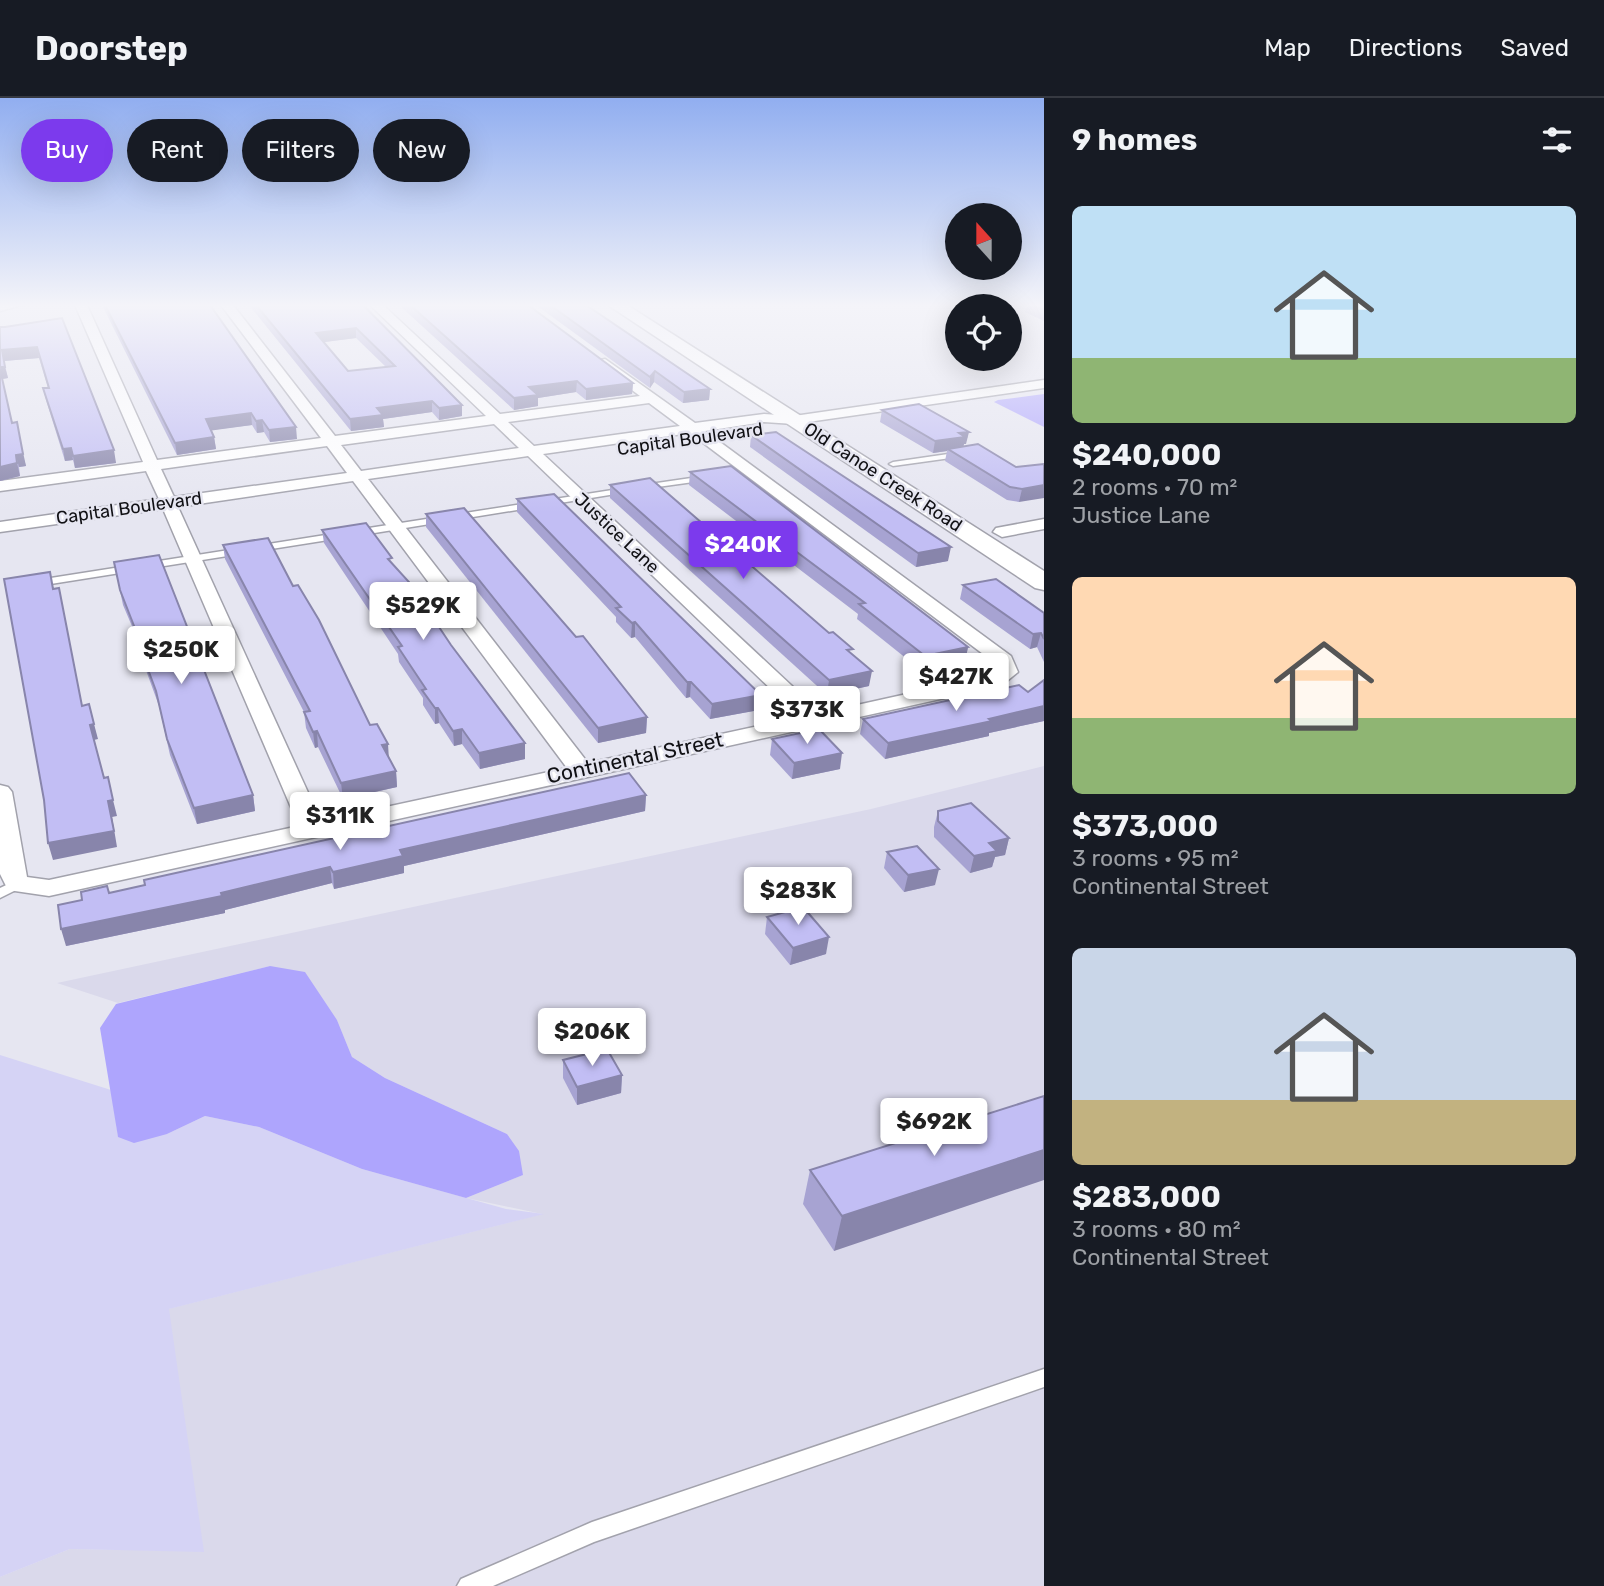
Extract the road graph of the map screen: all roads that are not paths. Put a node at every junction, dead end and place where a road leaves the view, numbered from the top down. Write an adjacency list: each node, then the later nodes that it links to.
1 (107, 374): 17 (street)
2 (280, 374): 13 (street)
3 (449, 374): 10 (street, Justice Lane)
4 (621, 374): 8 (street, Continental Street)
5 (723, 374): 11 (main road, Old Canoe Creek Road)
6 (751, 374): 9 (main road, Old Canoe Creek Road)
7 (1044, 384): 9 (street, Capital Boulevard)
8 (653, 398): 10 (street); 12 (street, Continental Street)
9 (816, 416): 11 (street, Capital Boulevard); 16 (main road, Old Canoe Creek Road)
10 (496, 419): 13 (street); 15 (street, Justice Lane)
11 (794, 420): 12 (street, Capital Boulevard); 30 (main road, Old Canoe Creek Road)
12 (700, 432): 15 (street, Capital Boulevard); 32 (street, Continental Street)
13 (330, 441): 17 (street); 19 (street)
14 (972, 452): 16 (lane)
15 (536, 456): 19 (street, Capital Boulevard); 21 (street, Justice Lane)
16 (893, 464): 26 (main road, Old Canoe Creek Road)
17 (152, 466): 20 (street); 22 (street)
18 (712, 477): 21 (lane)
19 (360, 481): 22 (street, Capital Boulevard); 25 (street)
20 (0, 486)
21 (579, 497): 25 (lane); 32 (street, Justice Lane)
22 (171, 509): 24 (street, Capital Boulevard); 27 (street, Capital Boulevard); 28 (street)
23 (1044, 524): 26 (street)
24 (0, 527)
25 (395, 527): 28 (lane); 33 (street)
26 (1002, 532): 29 (main road, Old Canoe Creek Road)
27 (0, 541)
28 (194, 558): 31 (lane); 35 (street)
29 (1044, 558)
30 (1044, 582)
31 (26, 585)
32 (816, 719): 33 (street, Continental Street)
33 (581, 770): 35 (street, Continental Street)
34 (0, 792): 36 (street, Continental Street)
35 (313, 831): 36 (street, Continental Street)
36 (9, 889)
37 (1044, 1378): 38 (lane)
38 (468, 1586)

